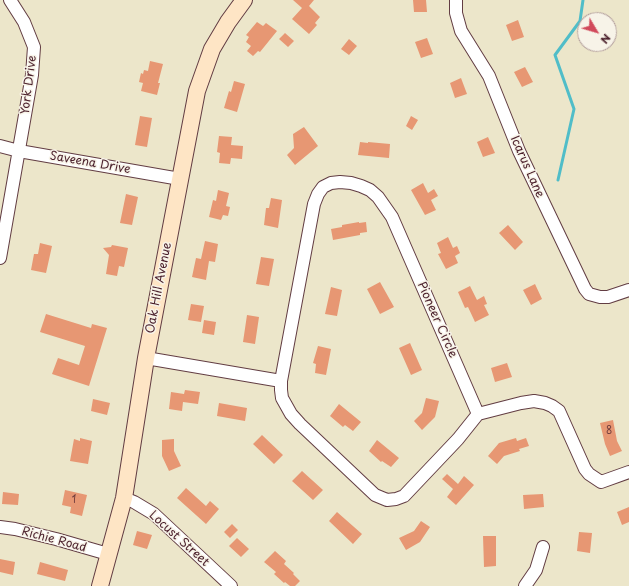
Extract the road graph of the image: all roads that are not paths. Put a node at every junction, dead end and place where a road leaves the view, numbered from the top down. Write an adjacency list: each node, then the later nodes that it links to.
1 (10, 0): 5 (street, York Drive)
2 (244, 0): 6 (main road, Oak Hill Avenue)
3 (456, 0): 8 (street, Icarus Lane)
4 (0, 146): 5 (street, Saveena Drive)
5 (19, 151): 6 (street, Saveena Drive); 7 (street, York Drive)
6 (180, 179): 9 (main road, Oak Hill Avenue)
7 (0, 258)
8 (629, 290)
9 (146, 358): 10 (street); 13 (main road, Oak Hill Avenue)
10 (281, 381): 11 (street, Pioneer Circle); 11 (street, Pioneer Circle)
11 (478, 414): 12 (street)
12 (629, 472)
13 (124, 498): 16 (main road, Oak Hill Avenue); 18 (street, Locust Street)
14 (0, 527): 16 (street, Richie Road)
15 (543, 547): 19 (street)
16 (108, 554): 17 (main road, Oak Hill Avenue)
17 (100, 586)
18 (231, 586)
19 (525, 586)

